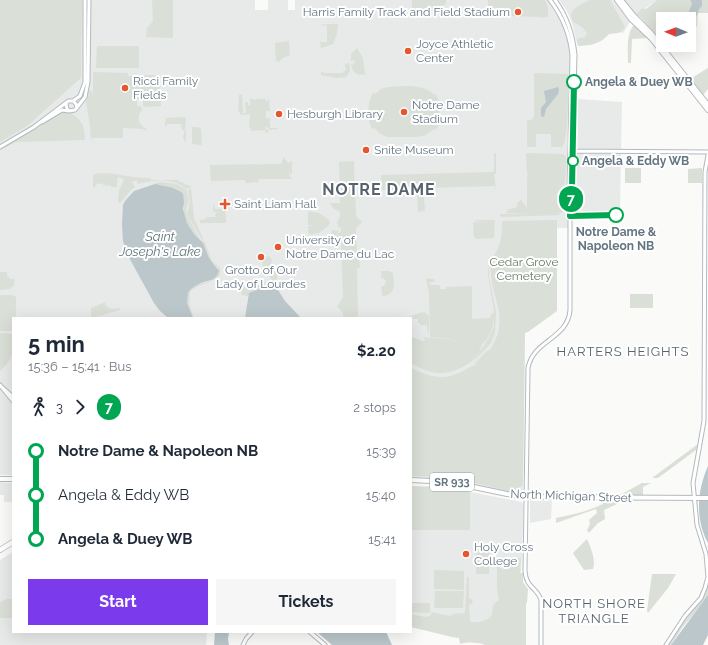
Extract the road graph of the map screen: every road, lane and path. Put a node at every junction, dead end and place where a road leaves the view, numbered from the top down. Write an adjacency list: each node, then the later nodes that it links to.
1 (85, 0): 8 (street)
2 (89, 0): 10 (street)
3 (550, 0): 15 (street)
4 (555, 0): 15 (street)
5 (617, 0): 11 (main road)
6 (621, 0): 9 (main road)
7 (68, 101): 8 (street); 12 (street); 13 (street)
8 (73, 101): 10 (street)
9 (708, 105)
10 (77, 107): 12 (street)
11 (708, 110)
12 (69, 111): 13 (street)
13 (39, 124): 14 (street)
14 (0, 147)
15 (571, 151): 16 (street); 26 (street)
16 (708, 152)
17 (708, 155): 22 (street)
18 (1, 386): 19 (street); 20 (street)
19 (12, 396)
20 (12, 400)
21 (708, 428): 22 (street)
22 (703, 431): 27 (street)
23 (0, 479): 24 (main road)
24 (12, 479)
25 (412, 480): 26 (main road, North Michigan Street / SR 933)
26 (526, 497): 27 (main road, North Michigan Street / SR 933); 37 (street)
27 (696, 498): 28 (main road, North Michigan Street / SR 933); 38 (street)
28 (708, 498)
29 (12, 543): 31 (highway)
30 (12, 546): 32 (highway)
31 (0, 550)
32 (0, 553)
33 (251, 633): 35 (street)
34 (311, 633): 36 (street)
35 (243, 645)
36 (325, 645)
37 (541, 645)
38 (666, 645)

